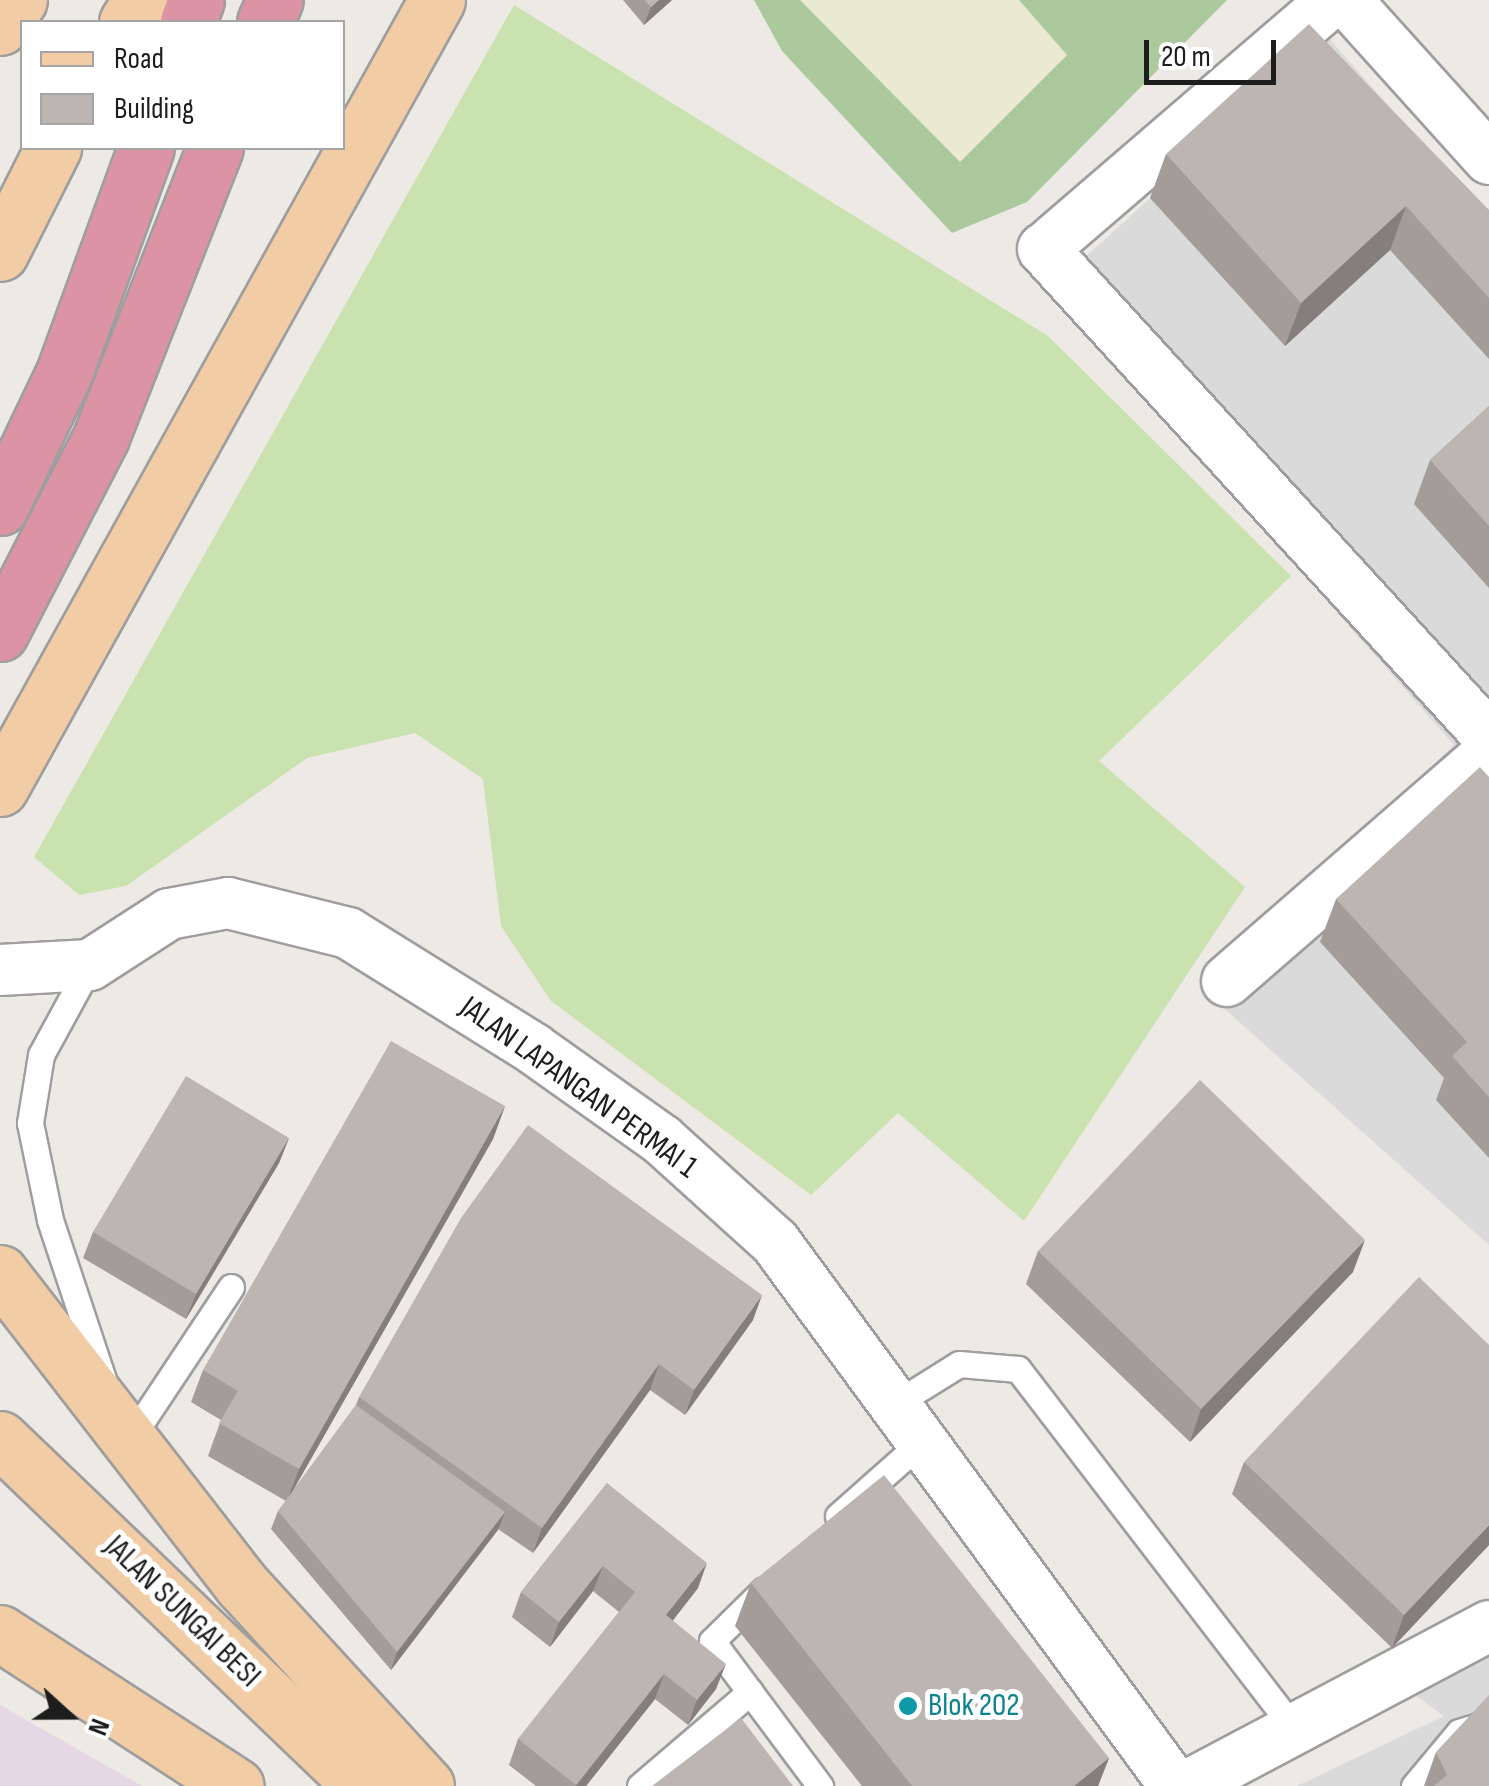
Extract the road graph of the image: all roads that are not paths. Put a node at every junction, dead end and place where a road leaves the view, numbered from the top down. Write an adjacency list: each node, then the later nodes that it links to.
1 (19, 0): 5 (main road)
2 (438, 0): 15 (main road)
3 (1333, 0): 13 (street)
4 (1346, 0): 9 (street)
5 (0, 28)
6 (52, 150): 10 (main road)
7 (145, 150): 11 (highway)
8 (214, 150): 12 (highway)
9 (1489, 159)
10 (0, 253)
11 (0, 508)
12 (0, 633)
13 (1489, 737)
14 (1489, 753): 18 (street)
15 (0, 788)
16 (7, 959): 17 (street)
17 (90, 965): 21 (street, JALAN LAPANGAN PERMAI 1); 22 (lane)
18 (1228, 981)
19 (0, 1273): 22 (main road)
20 (231, 1286): 22 (lane)
21 (903, 1427): 25 (lane); 32 (lane); 38 (street, JALAN LAPANGAN PERMAI 1)
22 (123, 1438): 35 (main road)
23 (0, 1439): 26 (main road, JALAN SUNGAI BESI)
24 (0, 1458): 26 (main road)
25 (823, 1531)
26 (114, 1545): 34 (main road, JALAN SUNGAI BESI)
27 (782, 1572): 30 (lane)
28 (1489, 1626): 32 (street)
29 (4, 1635): 33 (main road)
30 (750, 1692): 36 (lane); 37 (lane)
31 (1489, 1723): 40 (lane)
32 (1293, 1728): 39 (street)
33 (236, 1786)
34 (362, 1786)
35 (426, 1786)
36 (640, 1786)
37 (820, 1786)
38 (1175, 1786)
39 (1187, 1786)
40 (1414, 1786)

